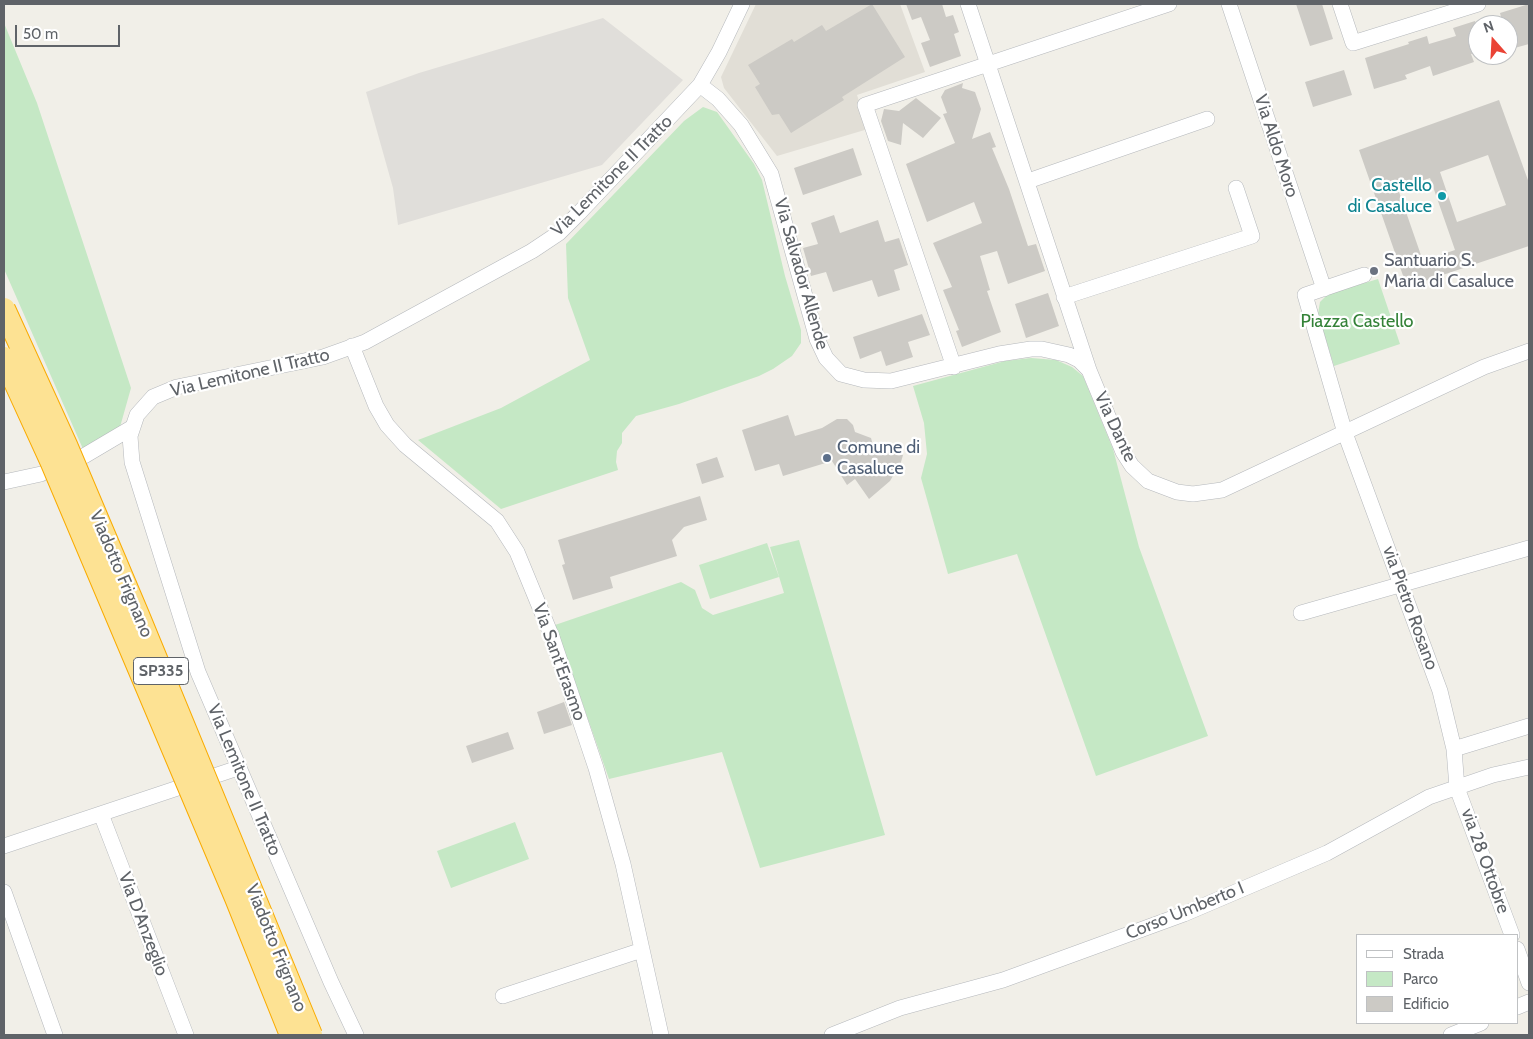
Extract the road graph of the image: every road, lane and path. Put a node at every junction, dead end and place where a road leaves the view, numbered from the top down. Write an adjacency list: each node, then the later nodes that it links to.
1 (742, 4): 8 (street, Via Lemitone II Tratto)
2 (968, 4): 7 (street, Via Dante)
3 (1169, 4): 7 (street)
4 (1229, 4): 13 (street, Via Aldo Moro)
5 (1340, 4): 6 (street)
6 (1478, 4)
7 (988, 64): 10 (street, Via Dante); 19 (street)
8 (700, 85): 16 (street, Via Lemitone II Tratto); 19 (street, Via Salvador Allende)
9 (1207, 119): 10 (street)
10 (1028, 181): 14 (street, Via Dante)
11 (1236, 188): 14 (street)
12 (1364, 275): 13 (street)
13 (1324, 288): 22 (street)
14 (1064, 297): 20 (street, Via Dante)
15 (4, 309): 46 (highway, Viadotto Frignano / SP335, bridge)
16 (352, 346): 21 (street, Via Lemitone II Tratto); 38 (street, Via Sant'Erasmo)
17 (1529, 350): 22 (street, Via Dante)
18 (4, 358): 45 (highway, Viadotto Frignano / SP335, bridge)
19 (954, 367): 20 (street, Via Salvador Allende)
20 (1089, 370): 22 (street, Via Dante)
21 (132, 427): 23 (street); 32 (street, Via Lemitone II Tratto)
22 (1346, 433): 27 (street, via Pietro Rosano)
23 (84, 456)
24 (41, 474): 25 (street)
25 (4, 482)
26 (1529, 548): 27 (street)
27 (1402, 586): 28 (street); 30 (street, via Pietro Rosano)
28 (1301, 613)
29 (1529, 726): 30 (street)
30 (1454, 748): 33 (street, via Pietro Rosano)
31 (1529, 767): 33 (street, Corso Umberto I)
32 (238, 768): 34 (street); 47 (street, Via Lemitone II Tratto)
33 (1457, 788): 37 (street, via 28 Ottobre); 49 (street, Corso Umberto I)
34 (100, 814): 35 (street); 44 (street, Via D'Anzeglio)
35 (4, 846)
36 (4, 892): 43 (street)
37 (1512, 934)
38 (642, 950): 41 (street); 48 (street, Via Sant'Erasmo)
39 (1518, 952): 40 (street)
40 (1529, 983)
41 (503, 996)
42 (1478, 1024): 50 (street)
43 (55, 1035)
44 (186, 1035)
45 (291, 1035)
46 (311, 1035)
47 (356, 1035)
48 (661, 1035)
49 (832, 1035)
50 (1451, 1035)

